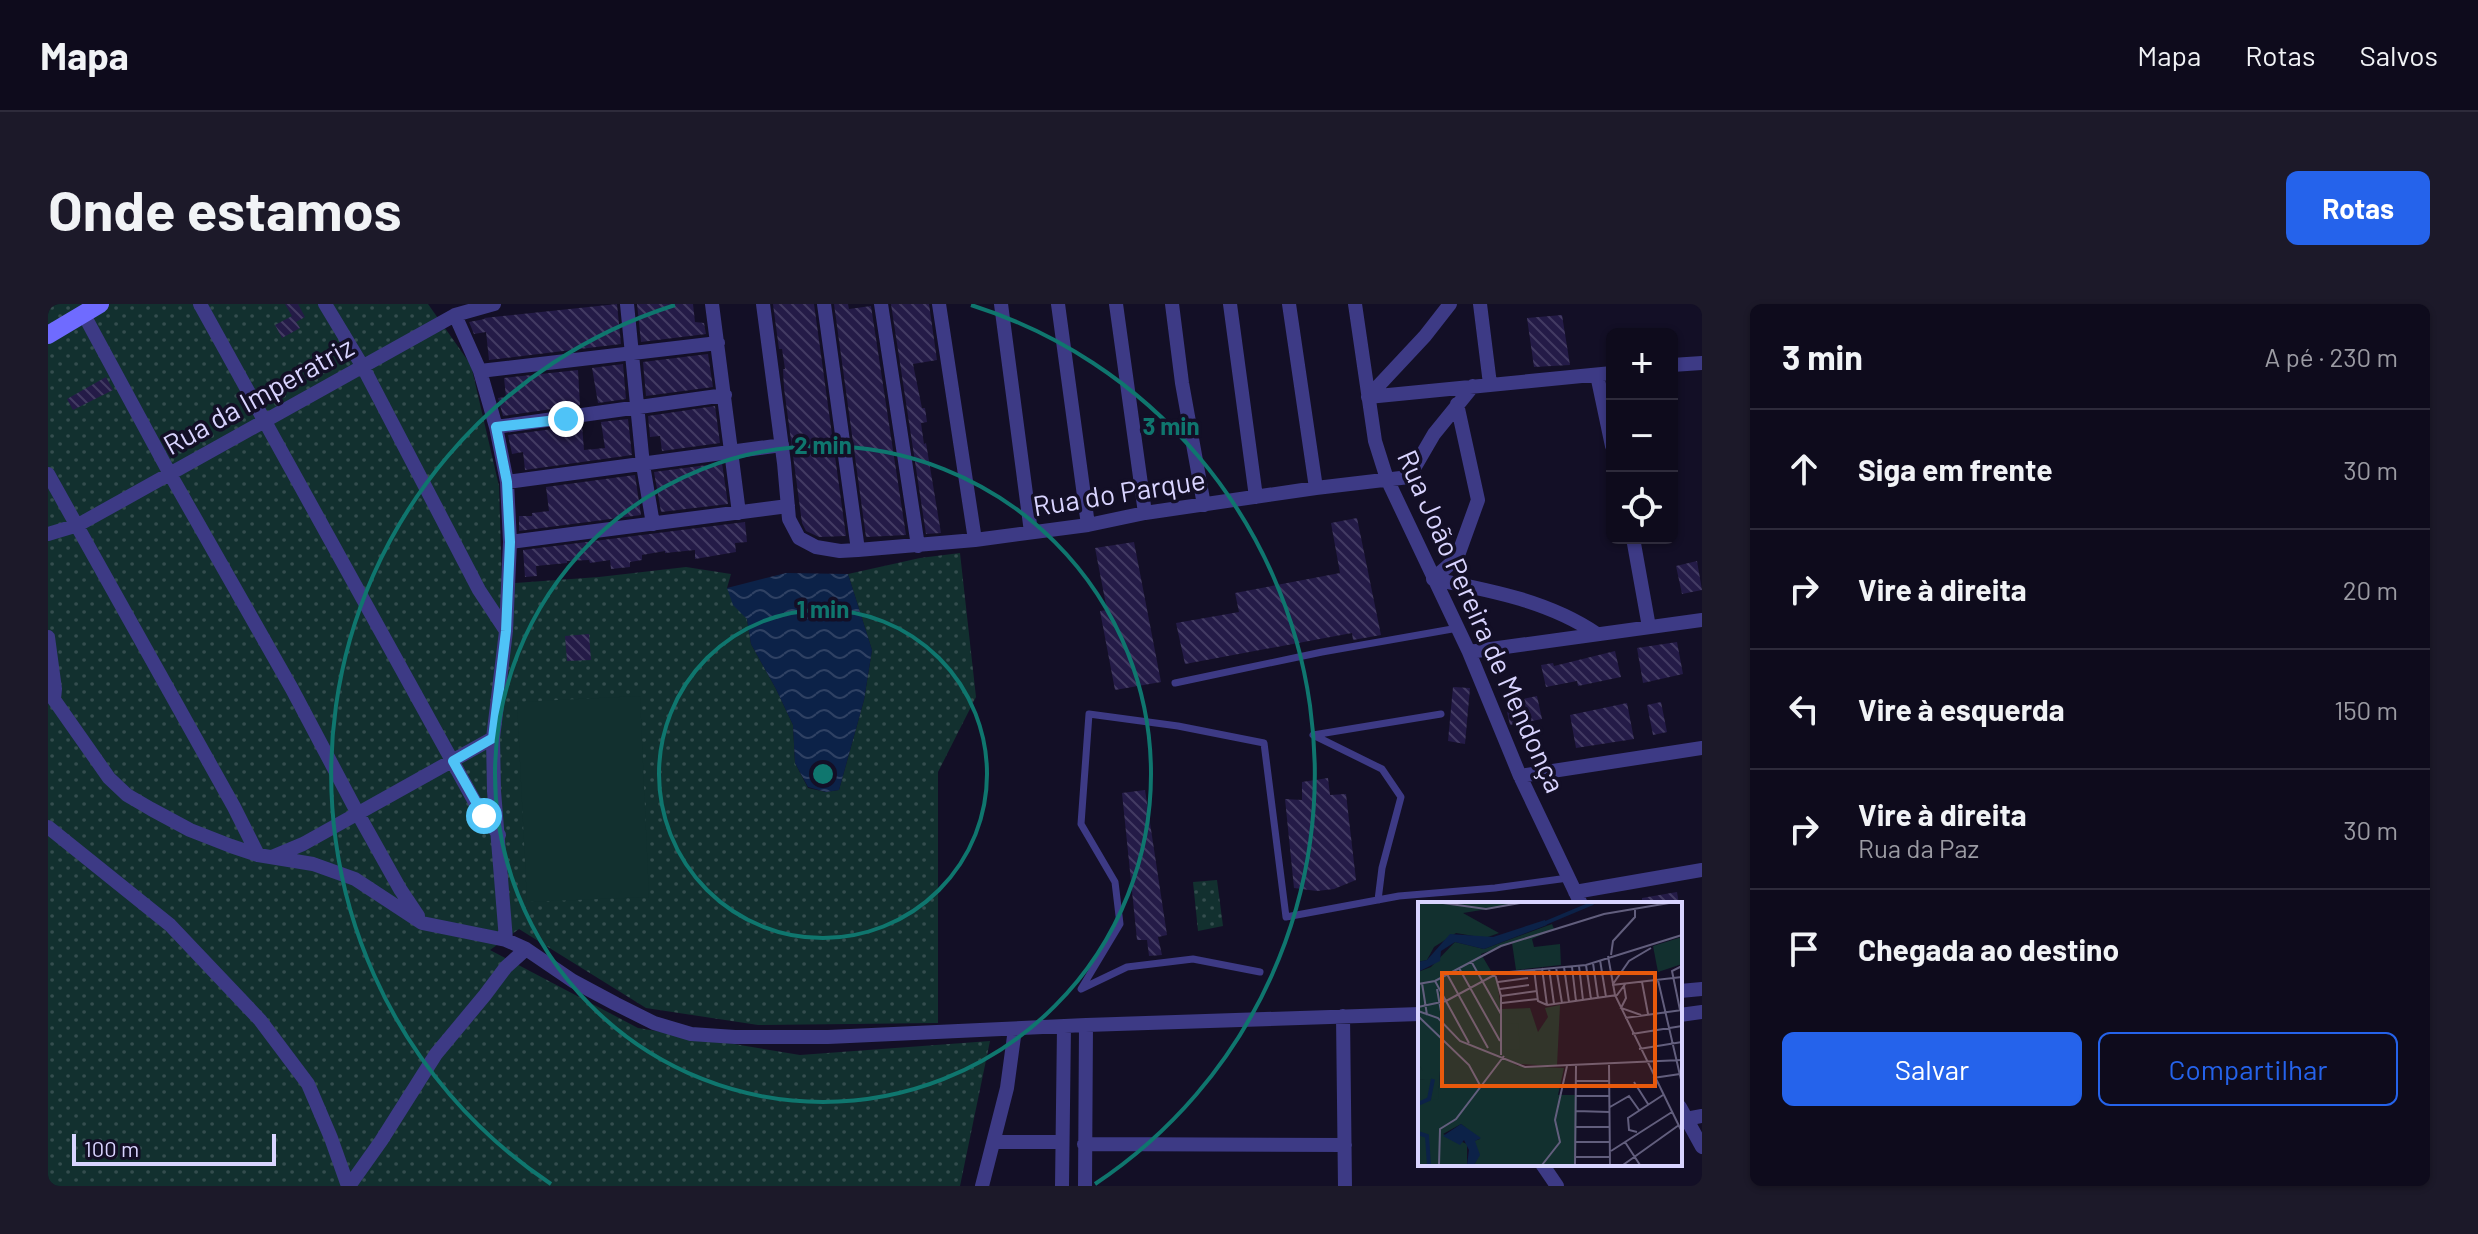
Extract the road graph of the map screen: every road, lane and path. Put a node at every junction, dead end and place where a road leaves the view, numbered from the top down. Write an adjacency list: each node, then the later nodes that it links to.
1 (200, 304): 36 (street)
2 (325, 304): 26 (street)
3 (494, 304): 20 (street, Rua da Imperatriz)
4 (627, 304): 23 (street)
5 (712, 304): 22 (street)
6 (763, 304): 38 (street)
7 (824, 304): 60 (street)
8 (881, 304): 59 (street)
9 (939, 304): 56 (street)
10 (1001, 304): 54 (street)
11 (1058, 304): 53 (street)
12 (1116, 304): 50 (street)
13 (1172, 304): 47 (street)
14 (1230, 304): 46 (street)
15 (1289, 304): 45 (street)
16 (1355, 304): 32 (street, Rua João Pereira de Mendonça)
17 (1450, 304): 32 (street)
18 (1480, 304): 29 (street)
19 (92, 308): 21 (street); 42 (street)
20 (455, 315): 26 (street, Rua da Imperatriz); 27 (street)
21 (48, 335)
22 (718, 343): 23 (street); 31 (street)
23 (630, 353): 27 (street); 35 (street)
24 (1702, 363): 25 (street)
25 (1678, 365)
26 (363, 367): 36 (street, Rua da Imperatriz); 65 (street)
27 (480, 371): 37 (street)
28 (1604, 374): 29 (street); 33 (street)
29 (1490, 384): 30 (street)
30 (1473, 386): 32 (street); 34 (street)
31 (725, 395): 35 (street); 39 (street)
32 (1368, 397): 43 (street, Rua João Pereira de Mendonça)
33 (1607, 400)
34 (1457, 404): 43 (street, Rua do Parque); 61 (street)
35 (638, 409): 37 (street); 40 (street)
36 (266, 421): 42 (street, Rua da Imperatriz); 74 (street)
37 (496, 427): 44 (street)
38 (782, 445): 39 (street); 48 (street)
39 (730, 452): 40 (street); 49 (street)
40 (643, 465): 44 (street); 51 (street)
41 (48, 474): 52 (street)
42 (170, 474): 52 (street, Rua da Imperatriz); 76 (street)
43 (1387, 479): 45 (street, Rua do Parque); 61 (street, Rua João Pereira de Mendonça)
44 (507, 482): 57 (street)
45 (1316, 488): 46 (street, Rua do Parque)
46 (1256, 497): 47 (street, Rua do Parque)
47 (1204, 505): 50 (street, Rua do Parque)
48 (788, 506): 49 (street); 60 (street, Rua do Parque)
49 (739, 513): 51 (street)
50 (1145, 513): 53 (street, Rua do Parque)
51 (653, 524): 57 (street)
52 (78, 525): 55 (street, Rua da Imperatriz); 79 (street)
53 (1088, 525): 54 (street, Rua do Parque)
54 (1031, 532): 56 (street, Rua do Parque)
55 (48, 534)
56 (975, 540): 59 (street, Rua do Parque)
57 (510, 542): 65 (street)
58 (1634, 544): 63 (street)
59 (918, 546): 60 (street, Rua do Parque)
60 (858, 550)
61 (1433, 579): 64 (street, Rua João Pereira de Mendonça); 66 (street)
62 (1702, 620): 63 (street)
63 (1649, 627): 66 (street)
64 (1458, 628): 68 (street, Rua João Pereira de Mendonça); 69 (lane)
65 (506, 631): 72 (street)
66 (1597, 634): 68 (street)
67 (48, 637): 70 (street)
68 (1469, 652): 75 (street, Rua João Pereira de Mendonça)
69 (1175, 683)
70 (51, 695): 79 (street)
71 (1441, 714): 82 (lane)
72 (493, 738): 74 (street); 78 (street)
73 (1702, 748): 75 (street)
74 (453, 761): 76 (street); 78 (street)
75 (1520, 776): 81 (street, Rua João Pereira de Mendonça)
76 (357, 812): 79 (street); 83 (street)
77 (48, 827): 104 (street)
78 (499, 836): 84 (street)
79 (264, 856): 83 (street)
80 (1702, 870): 81 (street)
81 (1575, 891): 82 (lane)
82 (1378, 900): 86 (lane)
83 (422, 923): 84 (street)
84 (506, 940): 85 (street)
85 (526, 949): 95 (street); 104 (street)
86 (1260, 972)
87 (1702, 989): 88 (street)
88 (1682, 991)
89 (1702, 1012): 91 (street)
90 (1418, 1014): 92 (street)
91 (1682, 1015)
92 (1343, 1016): 93 (street); 101 (street)
93 (1086, 1025): 94 (street); 100 (street)
94 (1064, 1026): 95 (street); 99 (street)
95 (1015, 1029): 98 (street)
96 (1683, 1113): 97 (street); 102 (street)
97 (1702, 1116)
98 (995, 1142): 99 (street); 105 (street)
99 (1062, 1142): 106 (street)
100 (1084, 1144): 101 (street); 107 (street)
101 (1345, 1145): 108 (street)
102 (1702, 1147)
103 (1543, 1166): 109 (street)
104 (348, 1186)
105 (982, 1186)
106 (1062, 1186)
107 (1085, 1186)
108 (1345, 1186)
109 (1557, 1186)

